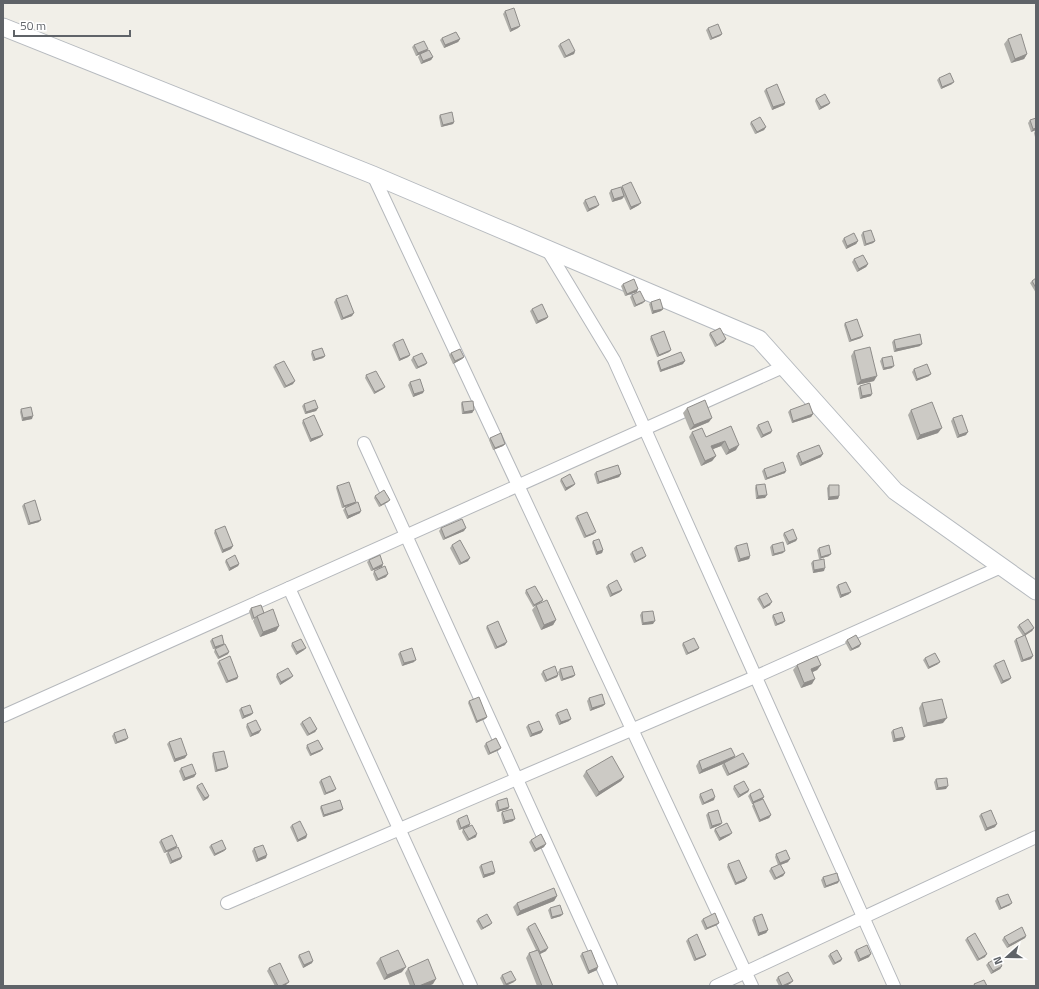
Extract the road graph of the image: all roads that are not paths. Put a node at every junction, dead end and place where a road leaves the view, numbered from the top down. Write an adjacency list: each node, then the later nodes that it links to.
1 (3, 27): 2 (street)
2 (373, 175): 3 (street); 7 (street)
3 (547, 249): 4 (street); 5 (street)
4 (783, 367): 5 (street); 9 (street)
5 (644, 429): 7 (street); 12 (street)
6 (364, 443): 8 (street)
7 (518, 486): 8 (street); 14 (street)
8 (406, 536): 10 (street); 15 (street)
9 (1001, 567): 11 (street); 12 (street)
10 (289, 588): 13 (street); 16 (street)
11 (1036, 591)
12 (755, 676): 14 (street); 19 (street)
13 (3, 716)
14 (632, 730): 15 (street); 20 (street)
15 (517, 779): 16 (street); 22 (street)
16 (399, 829): 18 (street); 21 (street)
17 (1035, 839): 19 (street)
18 (227, 903)
19 (863, 918): 20 (street); 25 (street)
20 (745, 972): 23 (street); 24 (street)
21 (471, 986)
22 (611, 986)
23 (716, 986)
24 (752, 986)
25 (894, 986)

